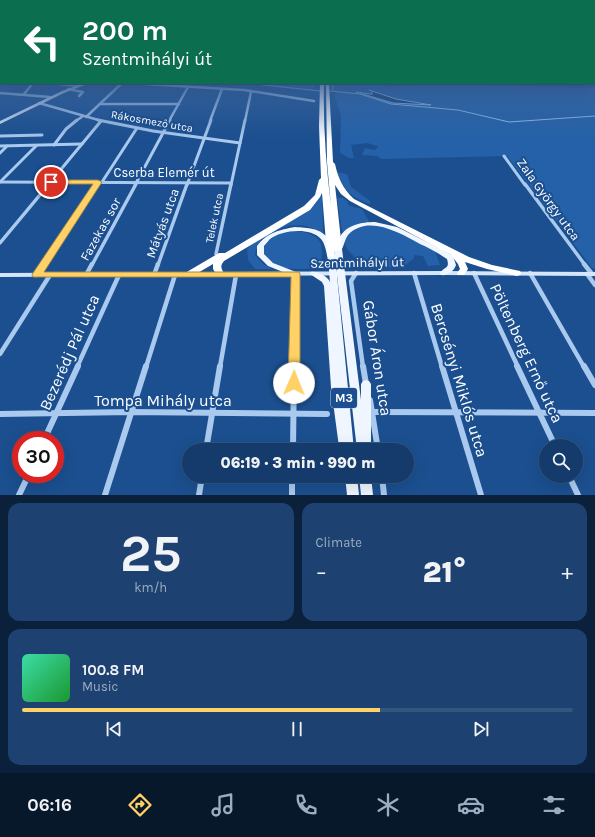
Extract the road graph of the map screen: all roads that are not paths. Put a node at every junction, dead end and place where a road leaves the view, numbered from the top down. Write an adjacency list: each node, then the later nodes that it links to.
1 (24, 94): 12 (street)
2 (57, 94): 12 (main road)
3 (81, 94): 11 (street)
4 (110, 94): 15 (street)
5 (184, 94): 16 (street, Fazekas sor)
6 (220, 94): 25 (street, Mátyás utca)
7 (252, 94): 26 (street, Telek utca)
8 (266, 94): 13 (street)
9 (323, 94): 35 (highway, M3)
10 (324, 94): 34 (highway, M3)
11 (79, 96)
12 (50, 97): 14 (main road)
13 (314, 101)
14 (39, 103): 17 (street, Rákosmező utca); 18 (main road)
15 (100, 104): 16 (street); 17 (street)
16 (179, 104): 22 (street, Fazekas sor)
17 (85, 116): 19 (street, Rákosmező utca); 29 (street)
18 (2, 118): 20 (main road)
19 (101, 121): 21 (street, Rákosmező utca); 27 (street)
20 (0, 123)
21 (137, 128): 22 (street, Rákosmező utca); 38 (street)
22 (163, 133): 25 (street, Rákosmező utca); 39 (street, Fazekas sor)
23 (42, 135): 24 (street)
24 (0, 136)
25 (205, 139): 26 (street, Rákosmező utca); 40 (street, Mátyás utca)
26 (240, 143): 41 (street, Telek utca)
27 (82, 144): 29 (street); 37 (street)
28 (36, 145): 29 (street); 31 (street); 36 (street)
29 (54, 145)
30 (0, 146): 31 (street)
31 (7, 146): 32 (street)
32 (0, 153)
33 (504, 156): 56 (street, Zala György utca)
34 (330, 162): 44 (highway); 45 (highway, M3)
35 (324, 170): 43 (highway); 45 (highway, M3)
36 (0, 182): 37 (street, Cserba Elemér út)
37 (51, 182): 38 (street, Cserba Elemér út); 42 (street)
38 (100, 182): 39 (street, Cserba Elemér út); 58 (street)
39 (137, 182): 40 (street, Cserba Elemér út); 60 (street, Fazekas sor)
40 (188, 182): 41 (street, Cserba Elemér út); 62 (street, Mátyás utca)
41 (231, 182): 46 (street, Telek utca)
42 (0, 243)
43 (238, 248): 64 (highway); 65 (highway)
44 (448, 250): 50 (highway); 52 (highway)
45 (336, 253): 49 (main road); 54 (main road); 86 (main road, M3); 87 (main road, M3)
46 (216, 254)
47 (356, 273): 48 (main road, Szentmihályi út); 55 (main road, Szentmihályi út); 69 (street, Gábor Áron utca)
48 (414, 273): 49 (main road, Szentmihályi út); 75 (street, Bercsényi Miklós utca)
49 (444, 273): 50 (main road, Szentmihályi út)
50 (461, 273): 51 (main road, Szentmihályi út)
51 (474, 273): 52 (main road, Szentmihályi út); 73 (street, Pöltenberg Ernő utca)
52 (517, 273): 53 (main road, Szentmihályi út)
53 (530, 273): 56 (main road, Szentmihályi út); 70 (street)
54 (294, 274): 55 (main road, Szentmihályi út); 66 (main road, Szentmihályi út); 79 (street)
55 (314, 274): 85 (main road)
56 (591, 274): 67 (street, Zala György utca)
57 (0, 275): 58 (main road, Szentmihályi út)
58 (36, 275): 59 (main road, Szentmihályi út)
59 (50, 275): 60 (main road, Szentmihályi út); 68 (street)
60 (86, 275): 61 (main road, Szentmihályi út)
61 (119, 275): 62 (main road, Szentmihályi út); 78 (street, Bezerédj Pál utca)
62 (154, 275): 63 (main road, Szentmihályi út)
63 (175, 275): 64 (main road, Szentmihályi út); 71 (street)
64 (188, 275): 65 (main road, Szentmihályi út)
65 (222, 275): 66 (main road, Szentmihályi út)
66 (236, 275): 74 (street)
67 (595, 285)
68 (0, 354)
69 (366, 384): 72 (street, Gábor Áron utca); 88 (main road)
70 (595, 385)
71 (131, 412): 74 (street, Tompa Mihály utca); 78 (street, Tompa Mihály utca); 96 (street)
72 (373, 412): 75 (street); 89 (street, Gábor Áron utca)
73 (540, 412): 75 (street); 76 (street); 82 (street, Pöltenberg Ernő utca)
74 (212, 413): 79 (street, Tompa Mihály utca); 83 (street)
75 (457, 413): 100 (street, Bercsényi Miklós utca)
76 (595, 413)
77 (0, 414): 78 (street, Tompa Mihály utca)
78 (56, 414): 81 (street, Bezerédj Pál utca)
79 (293, 414): 80 (street, Tompa Mihály utca); 84 (street)
80 (327, 414)
81 (48, 431)
82 (552, 439)
83 (207, 443)
84 (293, 443)
85 (344, 443)
86 (348, 443)
87 (361, 443)
88 (366, 443)
89 (377, 443)
90 (24, 483): 95 (street)
91 (201, 483): 97 (street)
92 (292, 483): 98 (street)
93 (383, 483): 99 (street)
94 (572, 483): 101 (street)
95 (19, 495)
96 (105, 495)
97 (199, 495)
98 (292, 495)
99 (384, 495)
100 (481, 495)
101 (578, 495)

